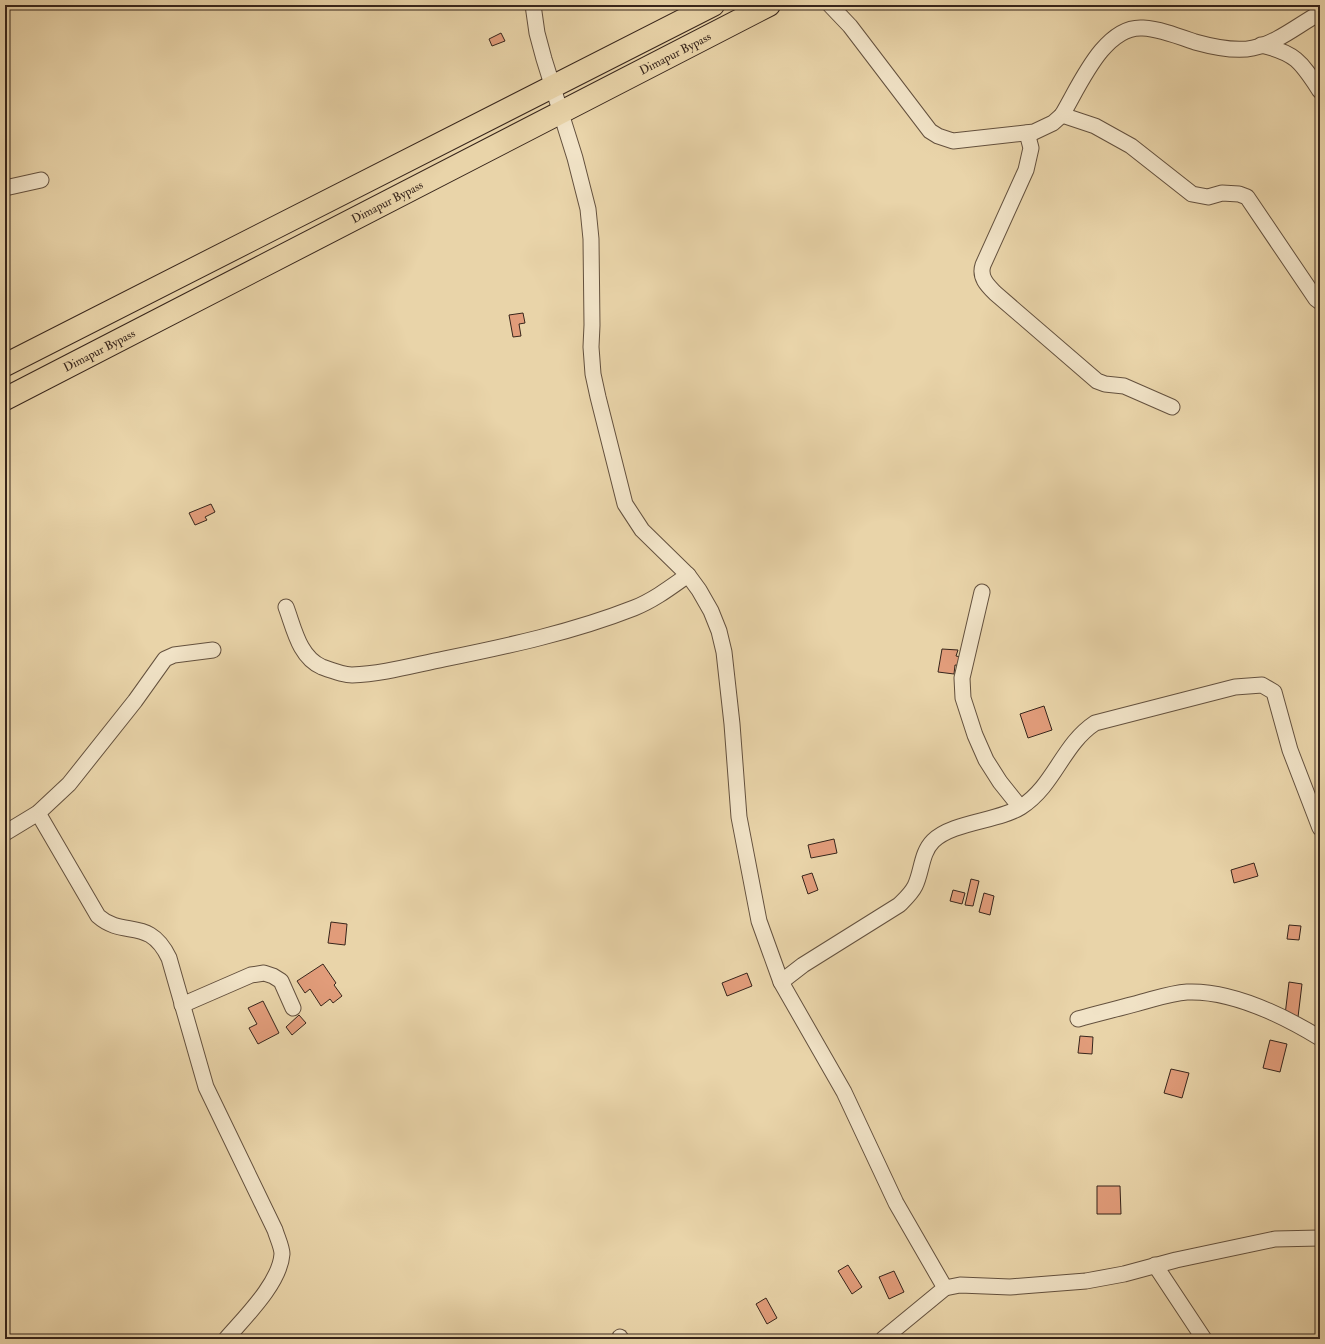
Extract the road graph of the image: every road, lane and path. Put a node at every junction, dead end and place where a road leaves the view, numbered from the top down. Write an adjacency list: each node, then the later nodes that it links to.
1 (533, 5): 7 (street)
2 (713, 5): 7 (highway)
3 (769, 5): 9 (highway, Dimapur Bypass)
4 (830, 5): 11 (street)
5 (1320, 13): 6 (street)
6 (1261, 45): 8 (street); 10 (street)
7 (552, 88): 9 (street); 15 (highway)
8 (1320, 91)
9 (560, 113): 16 (highway, Dimapur Bypass); 18 (street)
10 (1062, 115): 11 (street); 14 (street)
11 (1027, 133): 17 (street)
12 (41, 180): 13 (street)
13 (5, 188)
14 (1320, 302)
15 (5, 365)
16 (5, 399)
17 (1172, 407)
18 (688, 575): 20 (street); 26 (street)
19 (982, 592): 22 (street)
20 (286, 607)
21 (212, 650): 23 (street)
22 (1020, 807): 24 (street); 26 (street)
23 (38, 813): 25 (street); 27 (street)
24 (1320, 828)
25 (5, 833)
26 (781, 982): 33 (street)
27 (182, 1005): 28 (street); 34 (street)
28 (293, 1008)
29 (1078, 1019): 30 (street)
30 (1320, 1038)
31 (1320, 1238): 32 (street)
32 (1156, 1266): 33 (street); 36 (street)
33 (945, 1288): 35 (street)
34 (226, 1339)
35 (883, 1339)
36 (1204, 1339)

